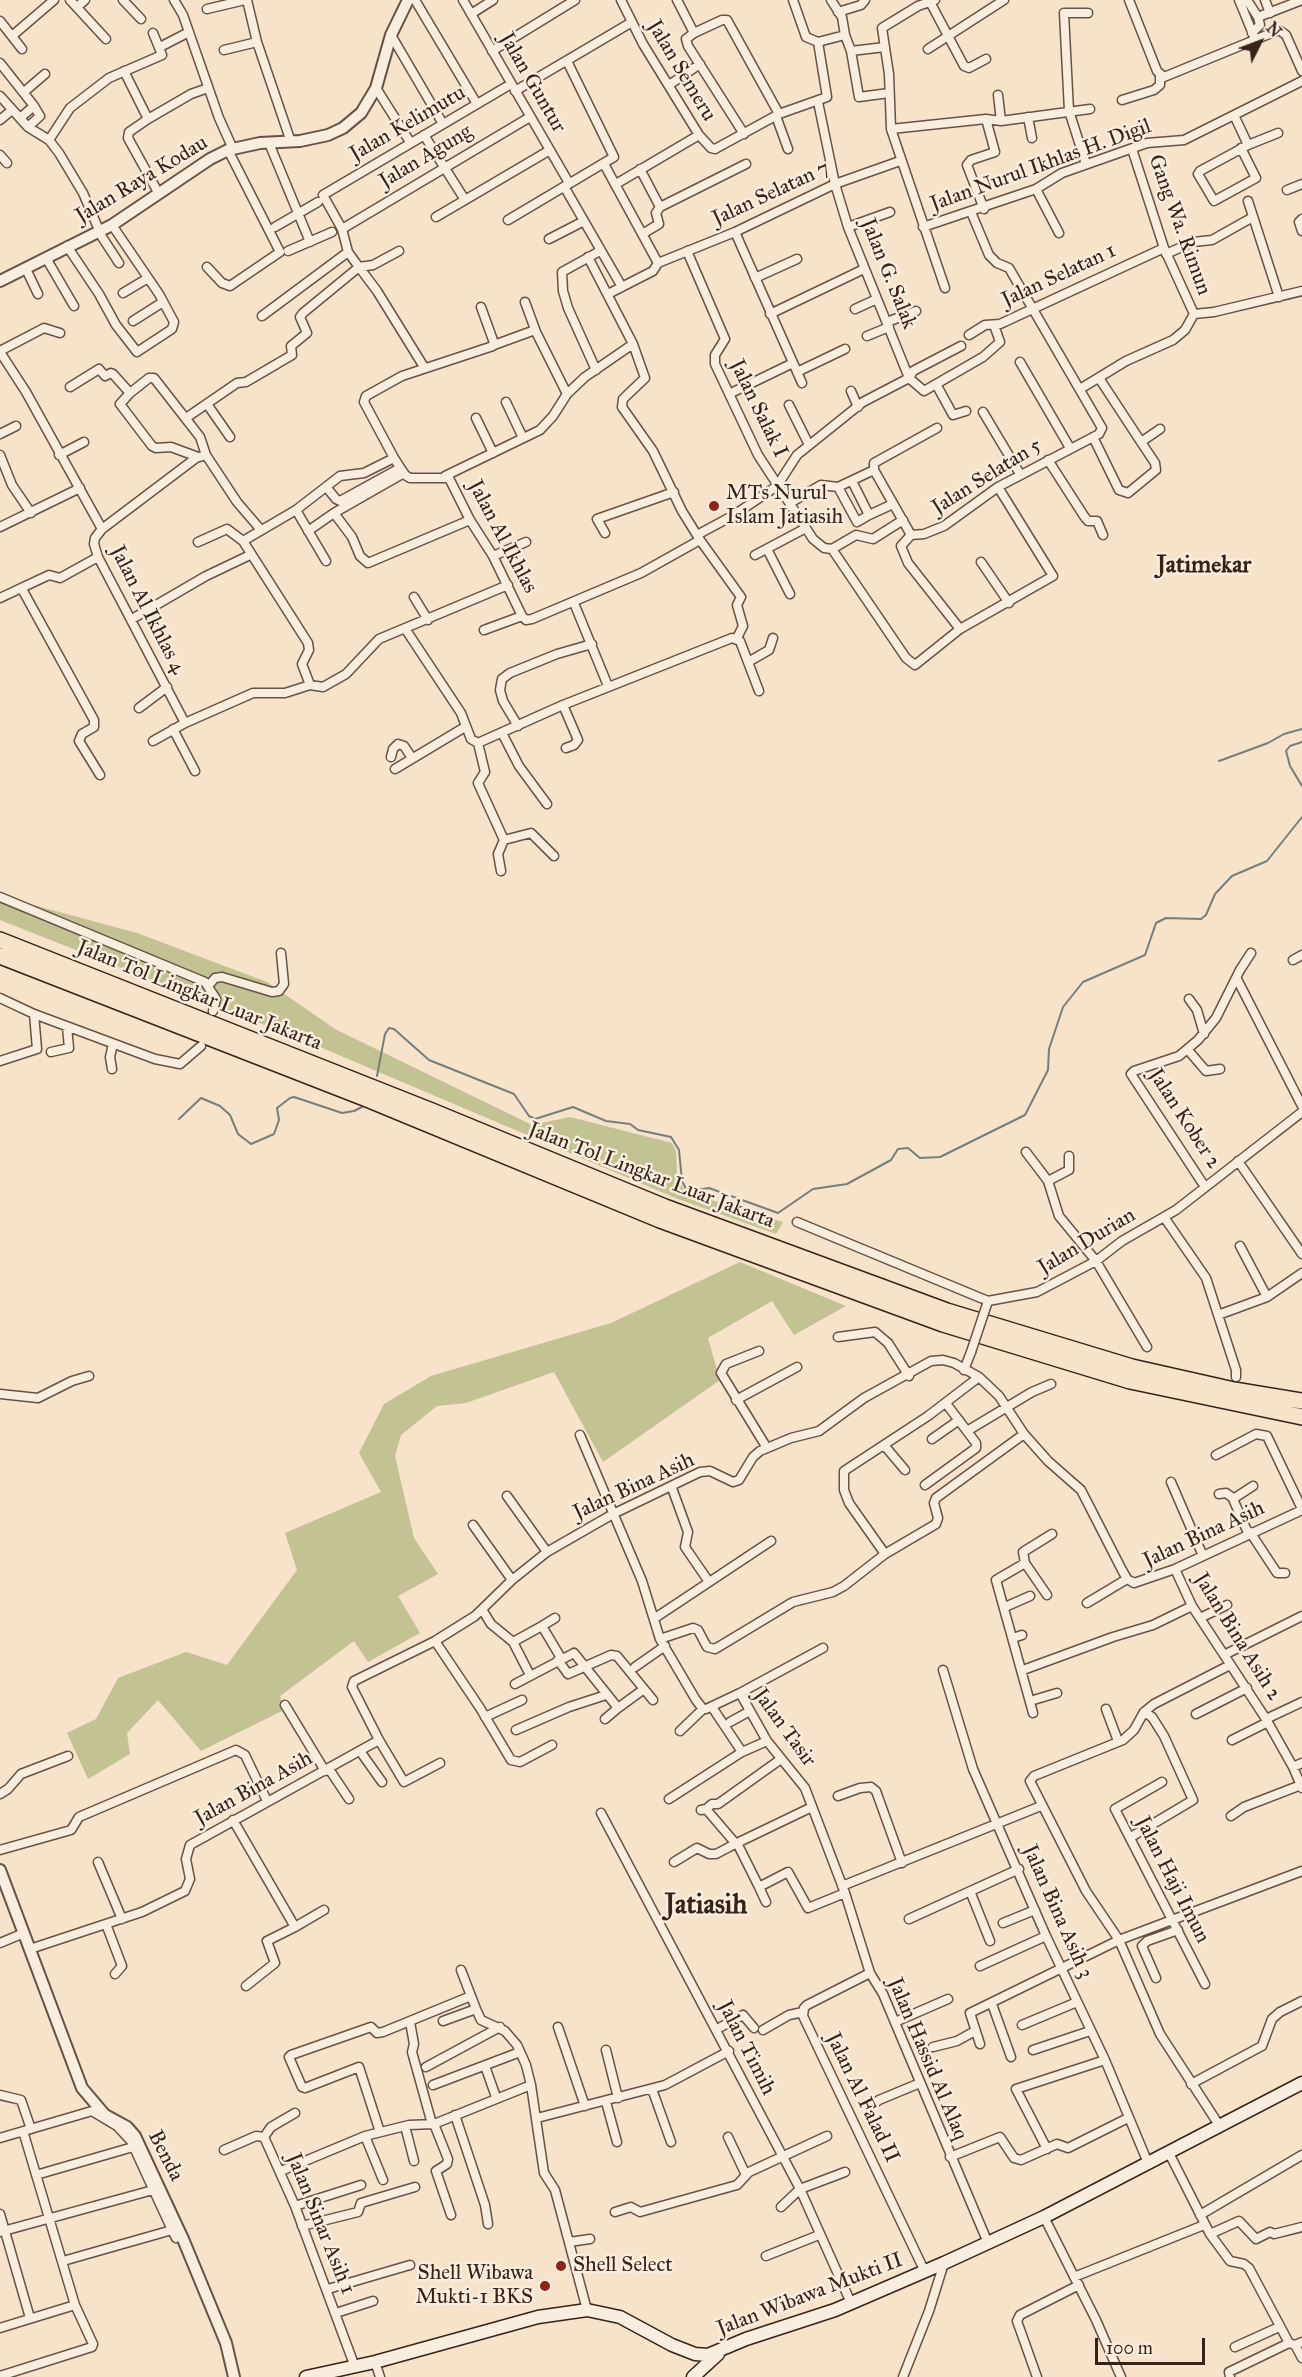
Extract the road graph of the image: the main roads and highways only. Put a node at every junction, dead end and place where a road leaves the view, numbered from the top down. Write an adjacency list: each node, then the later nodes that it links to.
1 (0, 939): 3 (highway, Jalan Tol Lingkar Luar Jakarta)
2 (0, 956): 4 (highway, Jalan Tol Lingkar Luar Jakarta)
3 (1302, 1401)
4 (1302, 1417)
5 (1302, 2083): 6 (main road, Jalan Wibawa Mukti II)
6 (723, 2350): 7 (main road, Jalan Wibawa Mukti II); 8 (main road)
7 (306, 2377)
8 (693, 2377)

